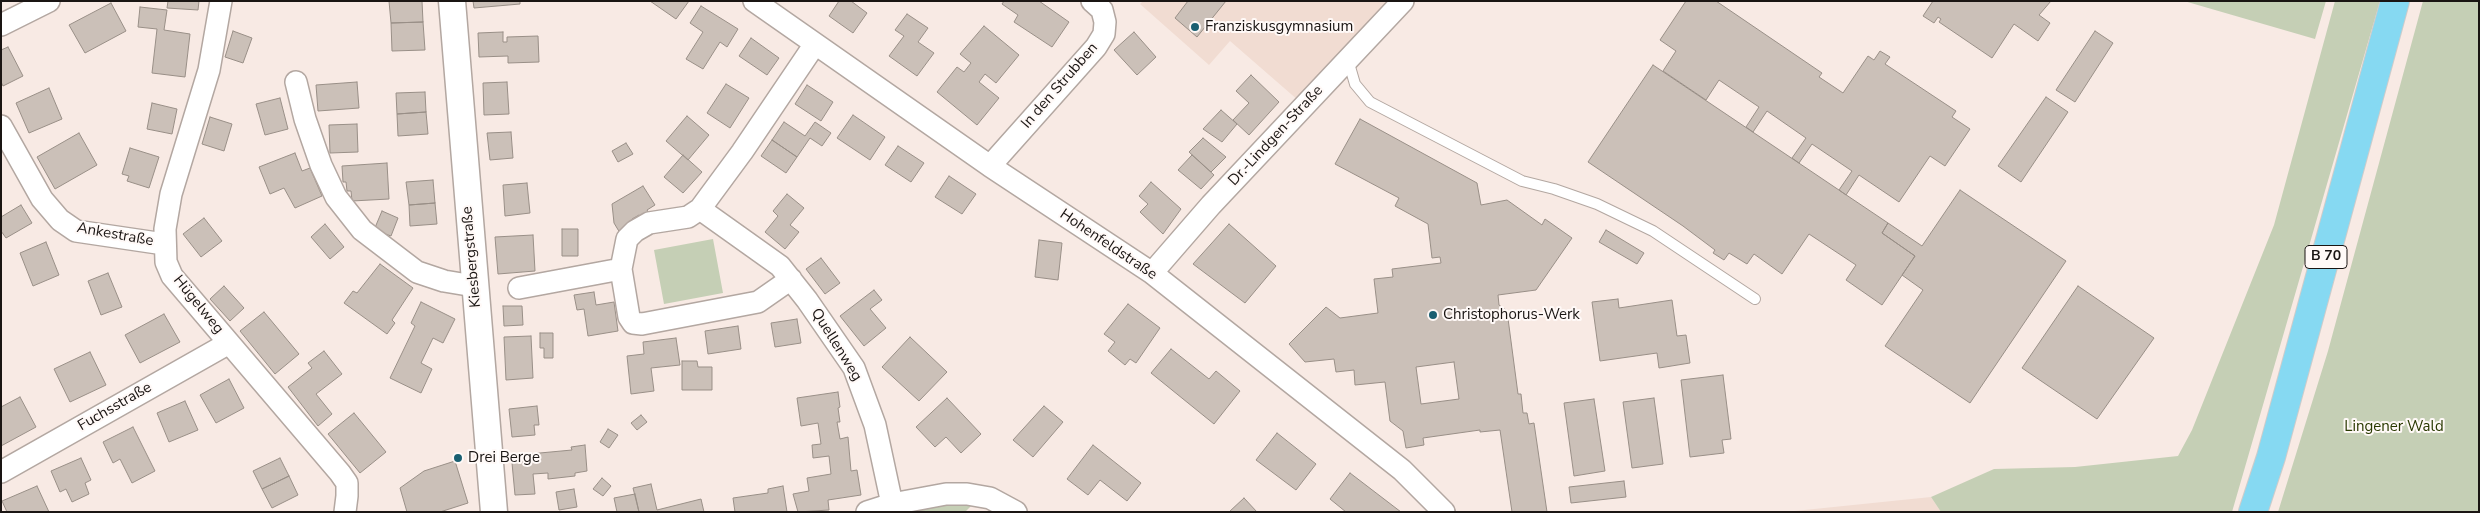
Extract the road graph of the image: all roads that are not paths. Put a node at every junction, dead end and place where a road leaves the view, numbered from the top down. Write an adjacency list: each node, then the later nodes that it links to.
1 (49, 1): 8 (street)
2 (220, 1): 15 (street, Hügelweg)
3 (452, 1): 19 (street, Kiesbergstraße)
4 (754, 1): 9 (street, Hohenfeldstraße)
5 (1092, 1): 13 (street, In den Strubben)
6 (1403, 1): 10 (street, Dr.-Lindgen-Straße)
7 (2395, 1): 30 (main road, B 70)
8 (1, 25)
9 (815, 44): 13 (street, Hohenfeldstraße); 14 (street)
10 (1348, 60): 17 (street, Dr.-Lindgen-Straße); 21 (lane)
11 (296, 82): 19 (street)
12 (1, 126): 15 (street, Ankestraße)
13 (990, 166): 17 (street, Hohenfeldstraße)
14 (700, 209): 16 (street); 18 (street, Quellenweg)
15 (164, 244): 22 (street, Hügelweg)
16 (621, 269): 18 (street); 20 (street)
17 (1152, 273): 29 (street, Hohenfeldstraße)
18 (792, 279): 24 (street, Quellenweg)
19 (474, 286): 26 (street, Kiesbergstraße)
20 (519, 288)
21 (1755, 299)
22 (230, 343): 23 (street, Fuchsstraße); 25 (street, Hügelweg)
23 (1, 472)
24 (892, 504): 27 (street); 28 (street)
25 (345, 512)
26 (494, 512)
27 (867, 512)
28 (1016, 512)
29 (1444, 512)
30 (2253, 512)

